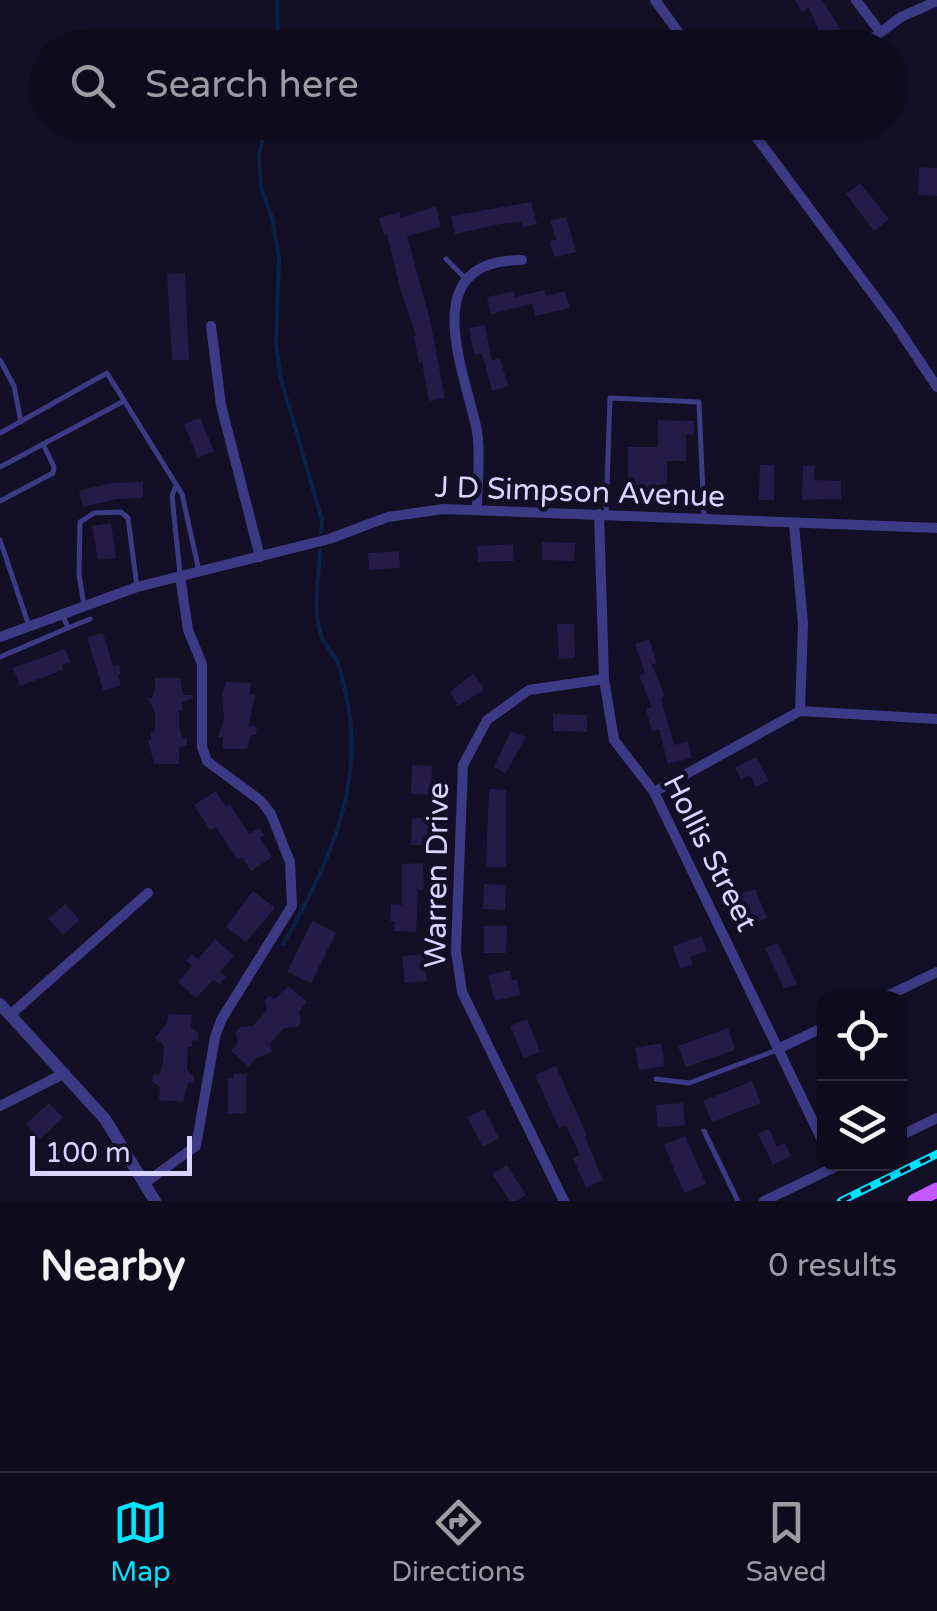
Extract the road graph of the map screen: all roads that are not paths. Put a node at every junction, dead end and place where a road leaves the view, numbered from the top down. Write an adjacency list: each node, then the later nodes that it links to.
1 (655, 0): 4 (street)
2 (856, 0): 5 (street)
3 (937, 1): 6 (street)
4 (677, 30)
5 (878, 30)
6 (883, 30)
7 (758, 140): 13 (street)
8 (446, 258): 10 (lane)
9 (522, 260): 10 (street)
10 (468, 281): 21 (street)
11 (211, 326): 27 (street)
12 (0, 360): 15 (lane)
13 (937, 387)
14 (124, 401): 15 (lane); 17 (lane); 19 (lane)
15 (21, 422): 16 (lane)
16 (0, 433)
17 (43, 444): 18 (lane); 20 (lane)
18 (0, 467)
19 (175, 488): 28 (lane); 29 (lane)
20 (0, 500)
21 (477, 509): 22 (street, J D Simpson Avenue); 27 (street, J D Simpson Avenue)
22 (602, 514): 23 (street, J D Simpson Avenue); 23 (lane); 38 (street, Hollis Street)
23 (704, 520): 24 (street, J D Simpson Avenue)
24 (794, 524): 25 (street, J D Simpson Avenue); 39 (street)
25 (937, 528)
26 (0, 540): 34 (lane)
27 (260, 557): 28 (street, J D Simpson Avenue)
28 (199, 572): 29 (street, J D Simpson Avenue)
29 (180, 576): 30 (street, J D Simpson Avenue); 56 (street)
30 (136, 586): 31 (street, J D Simpson Avenue); 31 (lane)
31 (84, 606): 32 (street, J D Simpson Avenue)
32 (62, 614): 34 (street, J D Simpson Avenue); 35 (lane)
33 (90, 619): 35 (lane)
34 (29, 626): 36 (street, J D Simpson Avenue)
35 (68, 628): 37 (lane)
36 (0, 637)
37 (0, 656)
38 (604, 679): 41 (street, Hollis Street); 59 (street, Warren Drive)
39 (800, 711): 40 (street); 41 (street)
40 (937, 718)
41 (654, 792): 47 (street, Hollis Street)
42 (148, 893): 45 (street)
43 (937, 972): 44 (street)
44 (898, 991)
45 (5, 1009): 48 (street)
46 (817, 1030): 47 (street)
47 (780, 1048): 49 (lane); 52 (street, Hollis Street)
48 (65, 1073): 50 (street); 56 (street)
49 (656, 1079)
50 (0, 1106)
51 (937, 1118): 54 (street)
52 (817, 1129)
53 (704, 1131): 60 (lane)
54 (907, 1133)
55 (822, 1171): 61 (street)
56 (145, 1183): 58 (street)
57 (937, 1190): 62 (main road)
58 (155, 1201)
59 (564, 1201)
60 (738, 1201)
61 (764, 1201)
62 (914, 1201)

